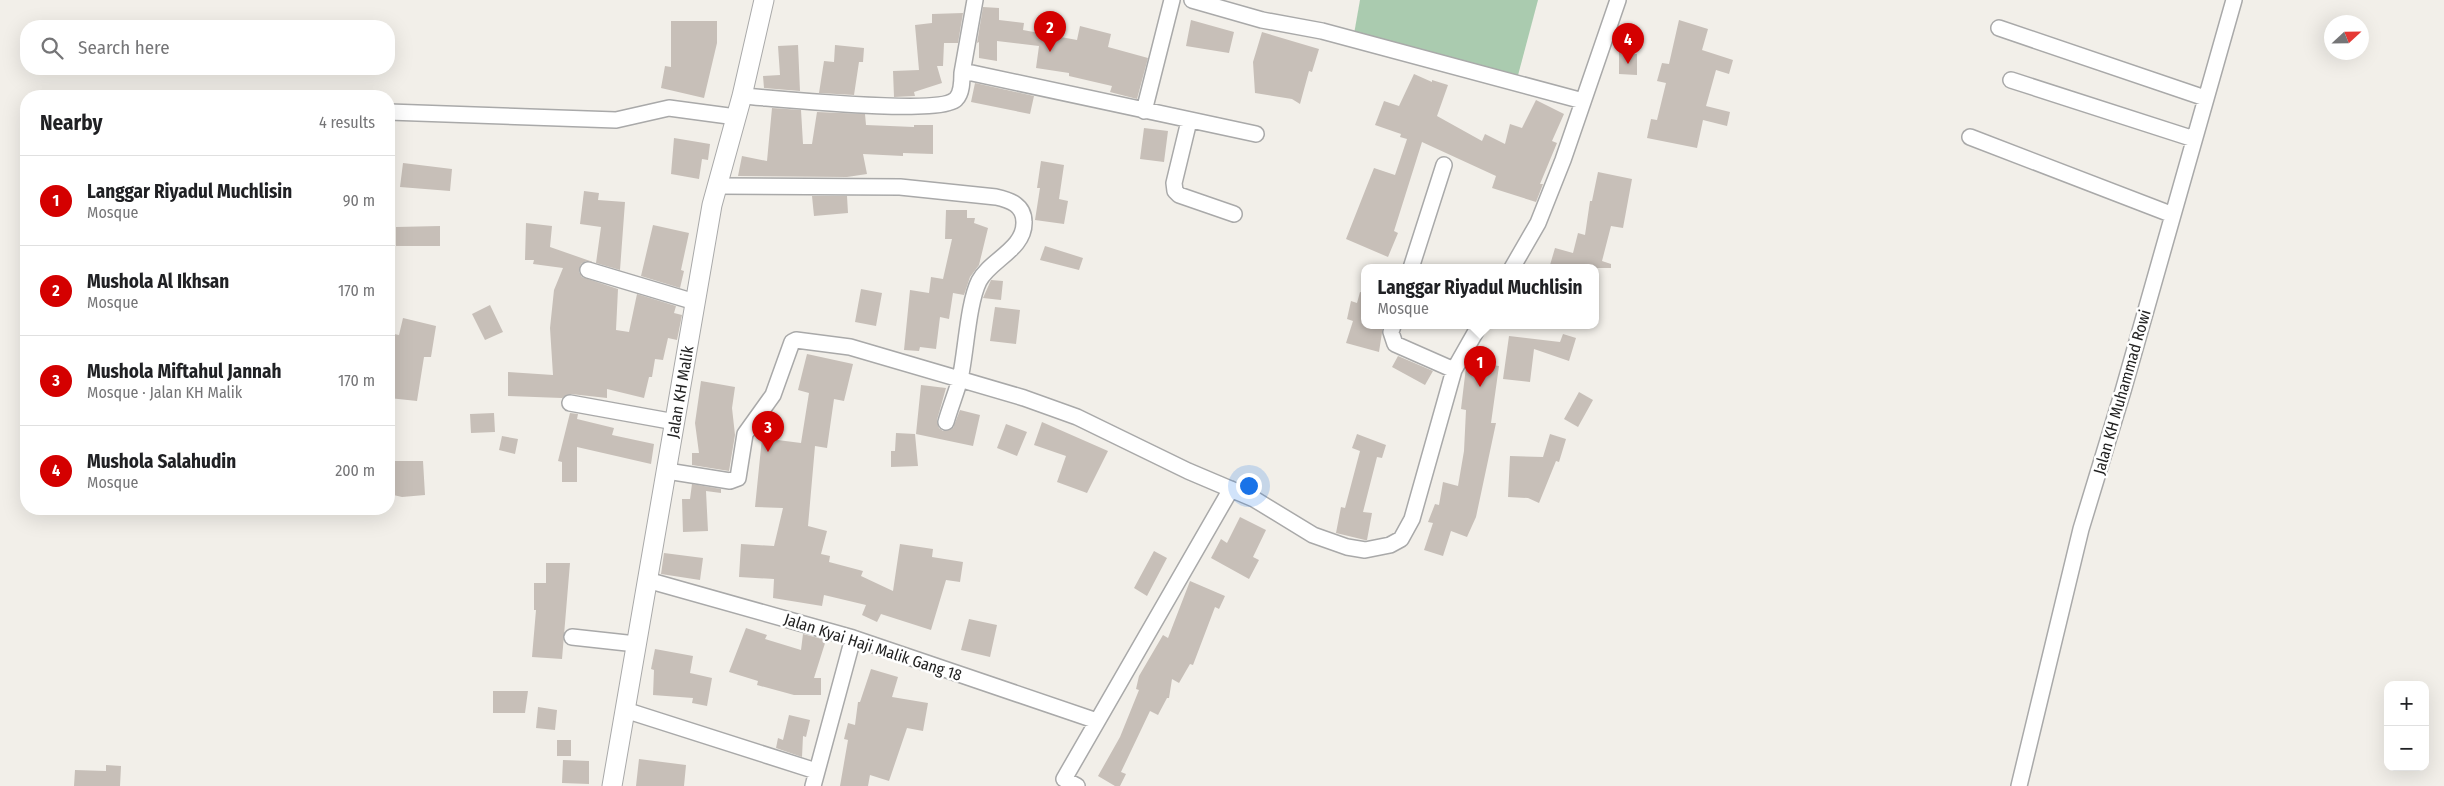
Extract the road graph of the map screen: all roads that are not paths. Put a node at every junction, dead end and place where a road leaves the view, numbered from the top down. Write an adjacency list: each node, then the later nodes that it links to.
1 (764, 0): 10 (street, Jalan KH Malik)
2 (975, 0): 8 (street)
3 (1172, 0): 13 (street)
4 (1192, 0): 12 (street)
5 (1618, 0): 12 (street)
6 (2234, 0): 11 (street, Jalan KH Muhammad Rowi)
7 (1999, 28): 11 (street)
8 (962, 73): 10 (street); 13 (street)
9 (2011, 80): 19 (street)
10 (742, 96): 15 (street, Jalan KH Malik)
11 (2205, 98): 19 (street, Jalan KH Muhammad Rowi)
12 (1583, 101): 25 (street)
13 (1144, 111): 16 (street)
14 (395, 112): 15 (street)
15 (736, 117): 21 (street, Jalan KH Malik)
16 (1189, 121): 17 (street); 22 (street)
17 (1256, 134)
18 (1970, 137): 23 (street)
19 (2194, 139): 23 (street, Jalan KH Muhammad Rowi)
20 (1444, 165): 24 (street)
21 (718, 186): 27 (street, Jalan KH Malik); 31 (street)
22 (1234, 214)
23 (2173, 215): 47 (street, Jalan KH Muhammad Rowi)
24 (1412, 264)
25 (1514, 264)
26 (588, 270): 27 (street)
27 (695, 302): 33 (street, Jalan KH Malik)
28 (1392, 329): 30 (street)
29 (1477, 329): 30 (street)
30 (1454, 370): 36 (street)
31 (960, 379): 34 (street); 35 (street); 36 (street)
32 (570, 403): 33 (street)
33 (674, 422): 35 (street, Jalan KH Malik)
34 (946, 422)
35 (667, 471): 37 (street, Jalan KH Malik)
36 (1231, 489): 42 (street)
37 (647, 580): 39 (street, Jalan Kyai Haji Malik Gang 18); 40 (street, Jalan KH Malik)
38 (572, 637): 40 (street)
39 (853, 638): 42 (street, Jalan Kyai Haji Malik Gang 18); 43 (street)
40 (636, 644): 41 (street, Jalan KH Malik)
41 (625, 710): 43 (street); 45 (street, Jalan KH Malik)
42 (1097, 722): 44 (street)
43 (816, 771): 46 (street)
44 (1067, 784)
45 (612, 786)
46 (812, 786)
47 (2019, 786)

